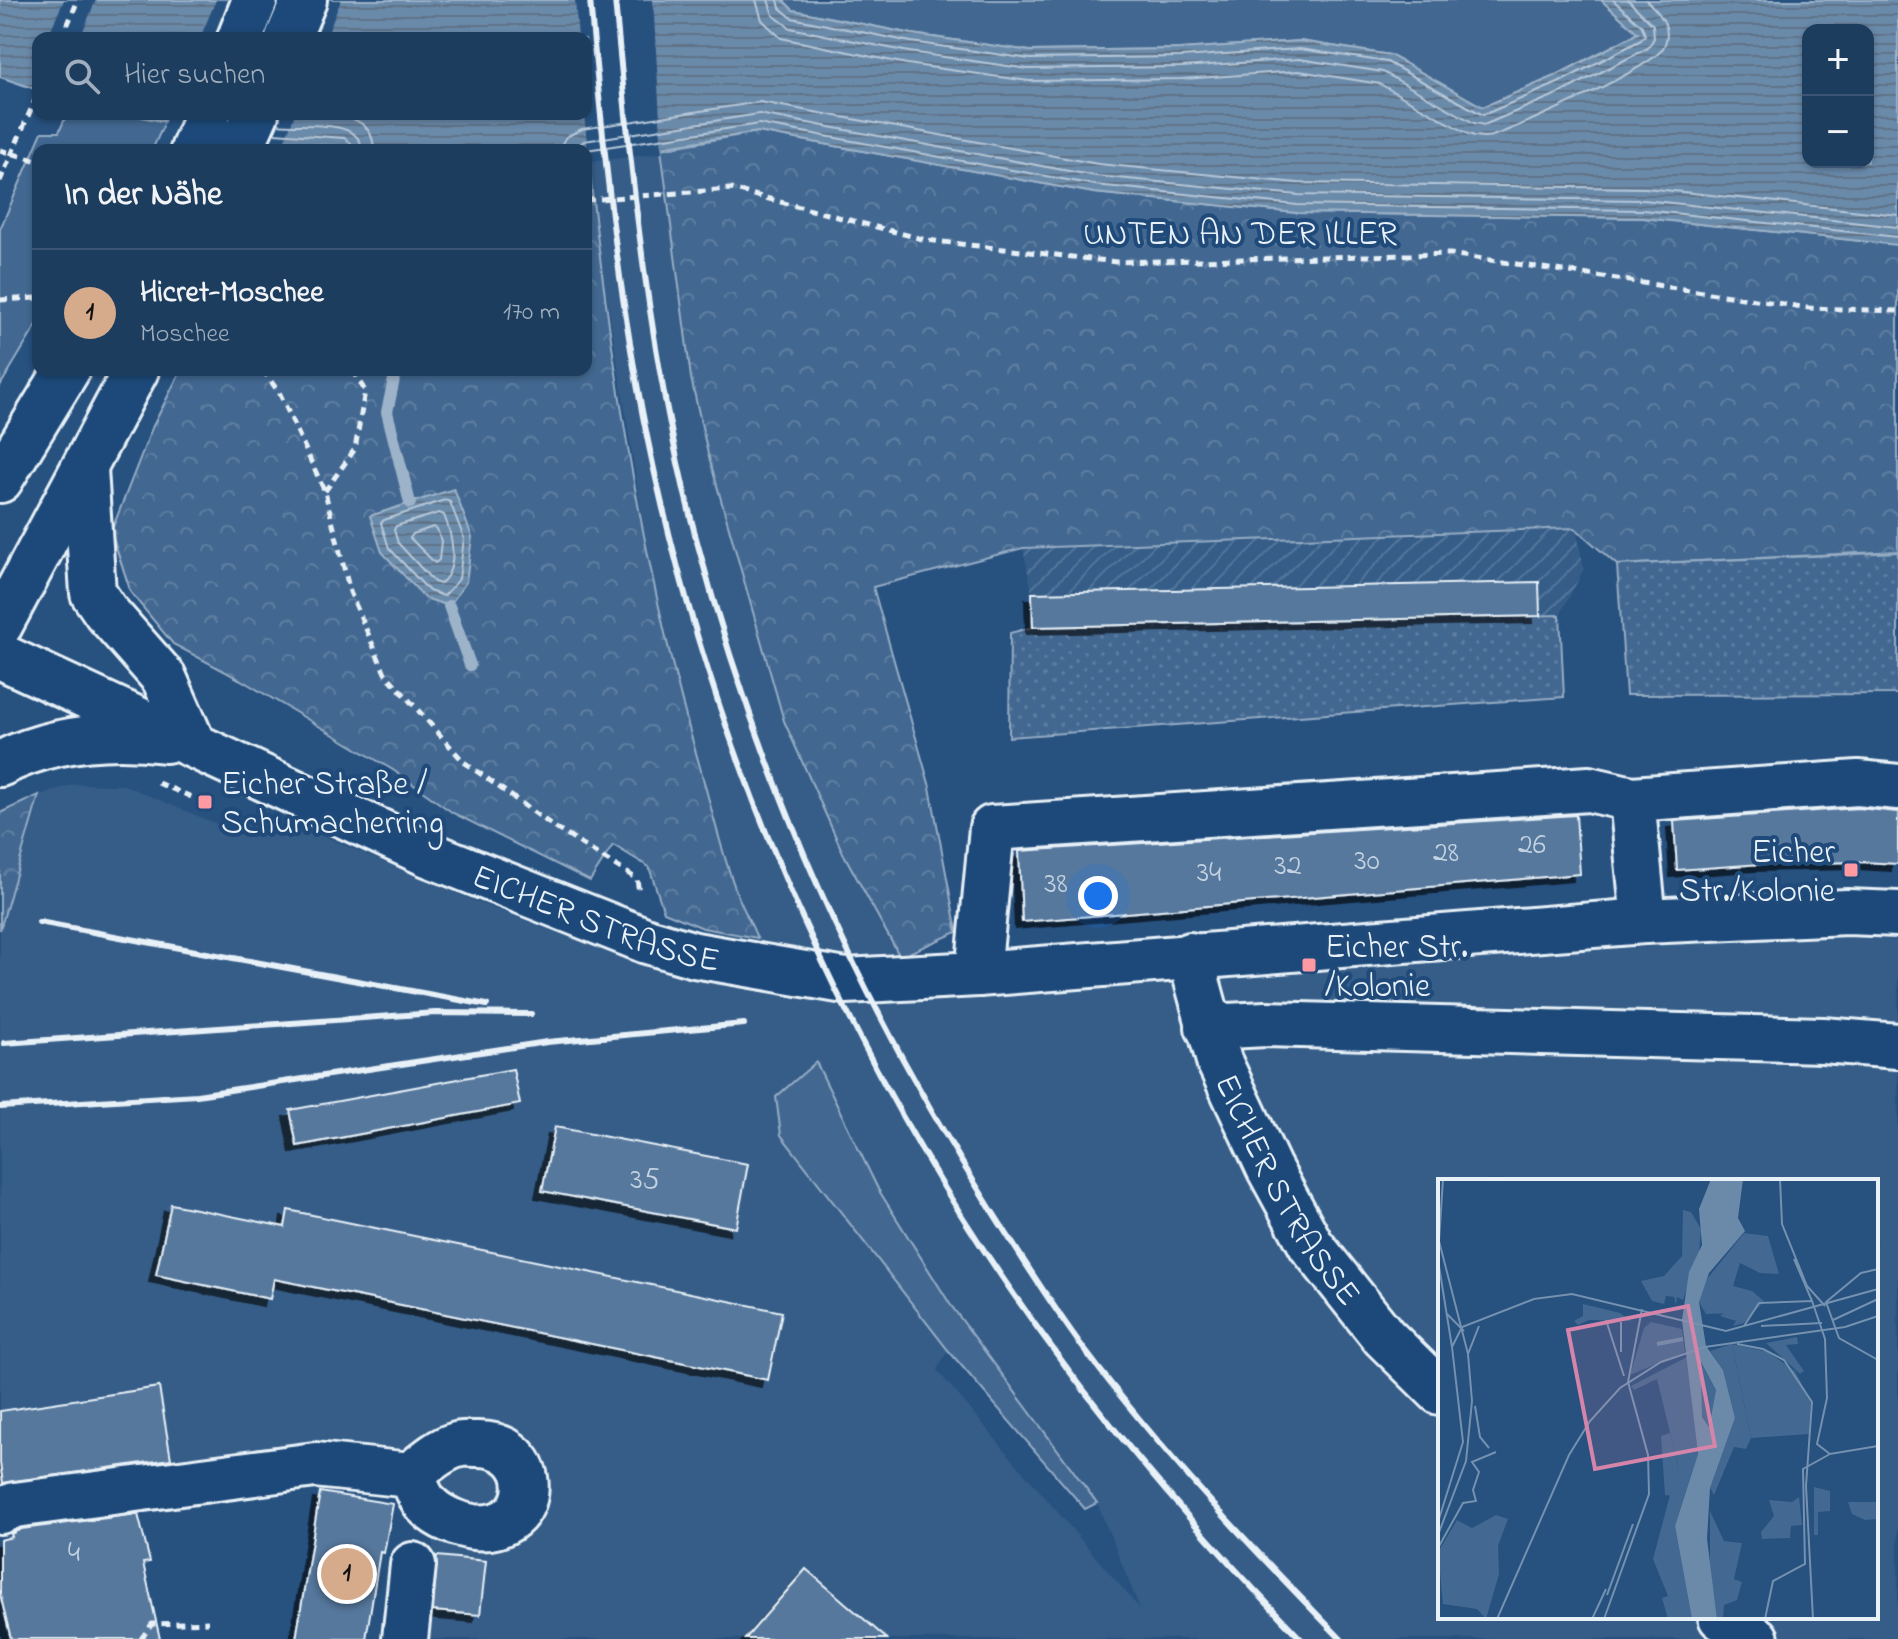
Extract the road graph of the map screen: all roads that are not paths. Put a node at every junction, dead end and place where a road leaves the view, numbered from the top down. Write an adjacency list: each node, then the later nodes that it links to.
1 (255, 0): 3 (street)
2 (304, 0): 4 (street)
3 (242, 32)
4 (291, 32)
5 (206, 120): 7 (street)
6 (253, 120): 8 (street)
7 (196, 144)
8 (243, 144)
9 (63, 376): 11 (street)
10 (133, 376): 12 (street)
11 (11, 450): 13 (street)
12 (85, 469): 14 (street); 16 (street)
13 (0, 480)
14 (0, 625)
15 (0, 656): 16 (street, EICHER STRASSE)
16 (192, 742): 17 (street); 23 (street, EICHER STRASSE)
17 (0, 764)
18 (1898, 787): 19 (street)
19 (1632, 799): 21 (street); 23 (street)
20 (1898, 914): 21 (street, EICHER STRASSE)
21 (1644, 921): 22 (street, EICHER STRASSE)
22 (1190, 955): 23 (street, EICHER STRASSE); 24 (street, EICHER STRASSE)
23 (978, 974)
24 (1208, 1027): 25 (street); 26 (street, EICHER STRASSE)
25 (1898, 1046)
26 (1438, 1390)
27 (411, 1475): 28 (street)
28 (0, 1511)
29 (413, 1565): 31 (street)
30 (1724, 1619): 32 (street)
31 (405, 1639)
32 (1756, 1639)

